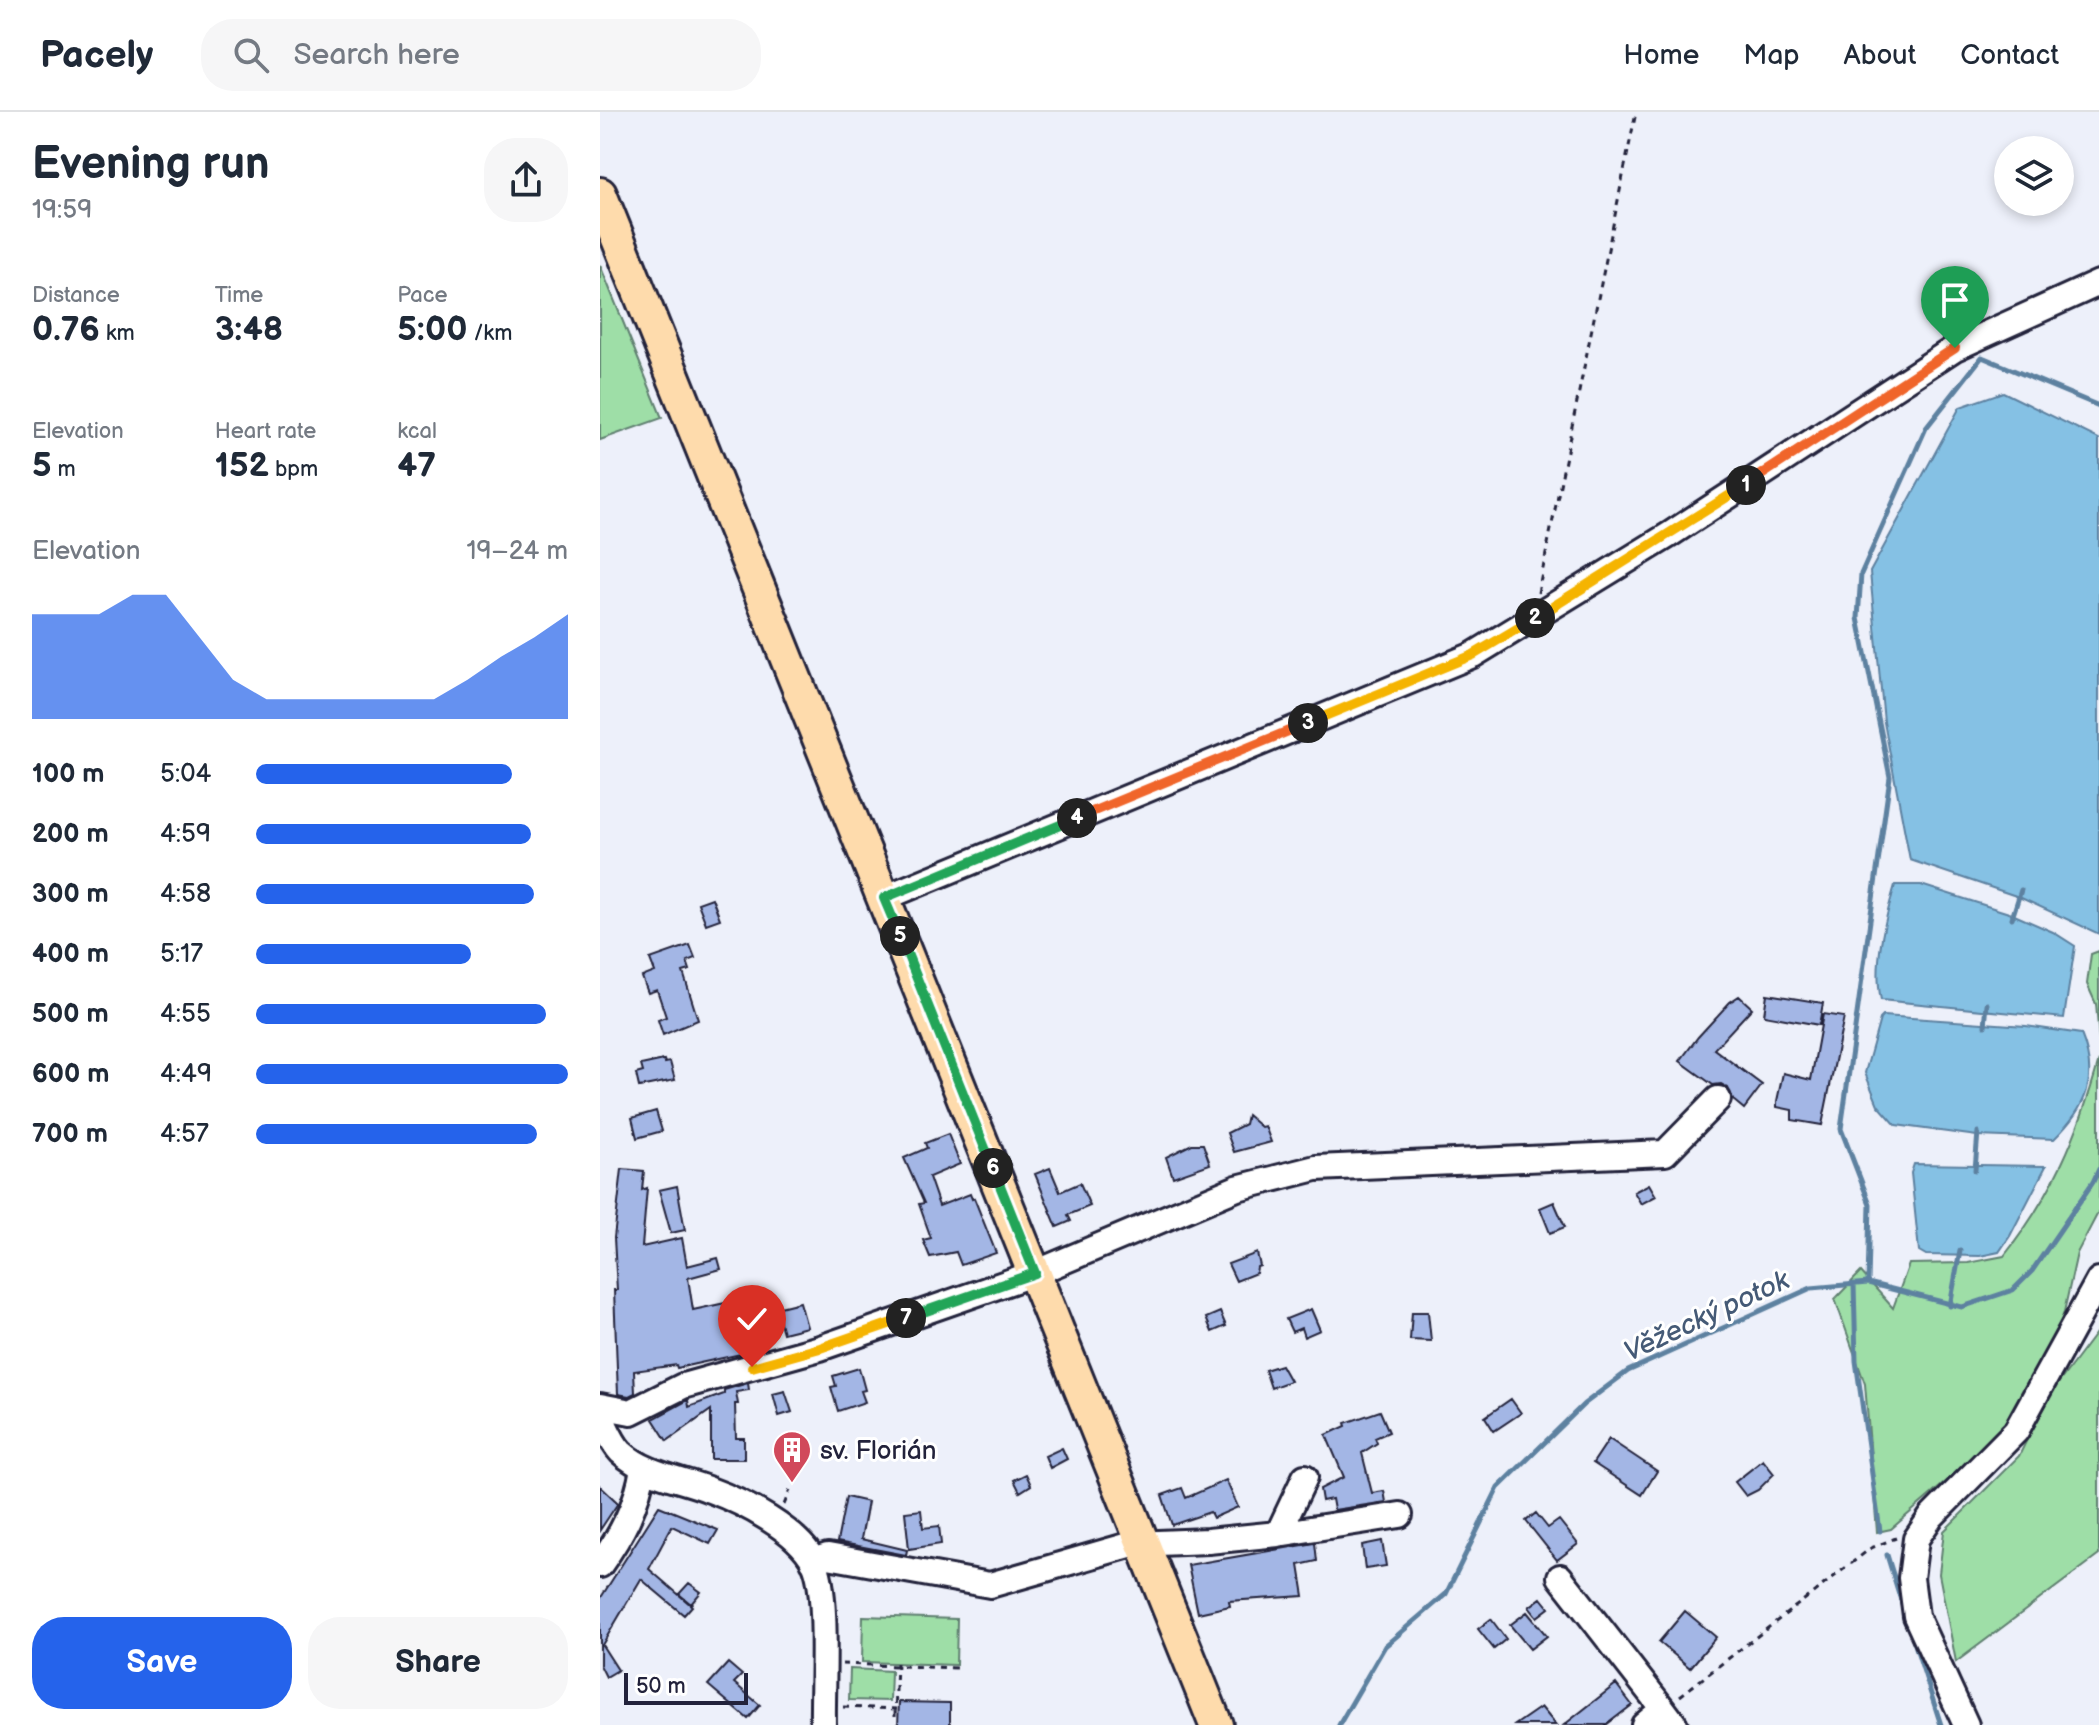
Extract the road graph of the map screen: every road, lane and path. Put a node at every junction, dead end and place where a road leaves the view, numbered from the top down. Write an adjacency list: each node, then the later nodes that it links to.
1 (1636, 112): 4 (path)
2 (600, 194): 5 (main road)
3 (2099, 283): 4 (street)
4 (1532, 620): 5 (street)
5 (884, 898): 7 (main road)
6 (1718, 1099): 7 (street)
7 (1035, 1273): 9 (street); 16 (main road)
8 (2099, 1280): 15 (street)
9 (600, 1406)
10 (600, 1415): 11 (street)
11 (643, 1468): 17 (street); 18 (street)
12 (1305, 1477): 14 (street)
13 (1400, 1515): 14 (street)
14 (1278, 1534): 16 (street)
15 (1916, 1539): 26 (path); 29 (street)
16 (1144, 1544): 17 (street); 27 (main road)
17 (813, 1561): 20 (street)
18 (600, 1565)
19 (1560, 1577): 26 (street)
20 (822, 1664): 21 (path); 24 (street)
21 (897, 1664): 22 (path); 23 (path)
22 (956, 1668)
23 (897, 1709): 24 (path); 25 (path)
24 (823, 1716)
25 (895, 1716)
26 (1669, 1717): 28 (street)
27 (1216, 1725)
28 (1644, 1725)
29 (1966, 1725)

